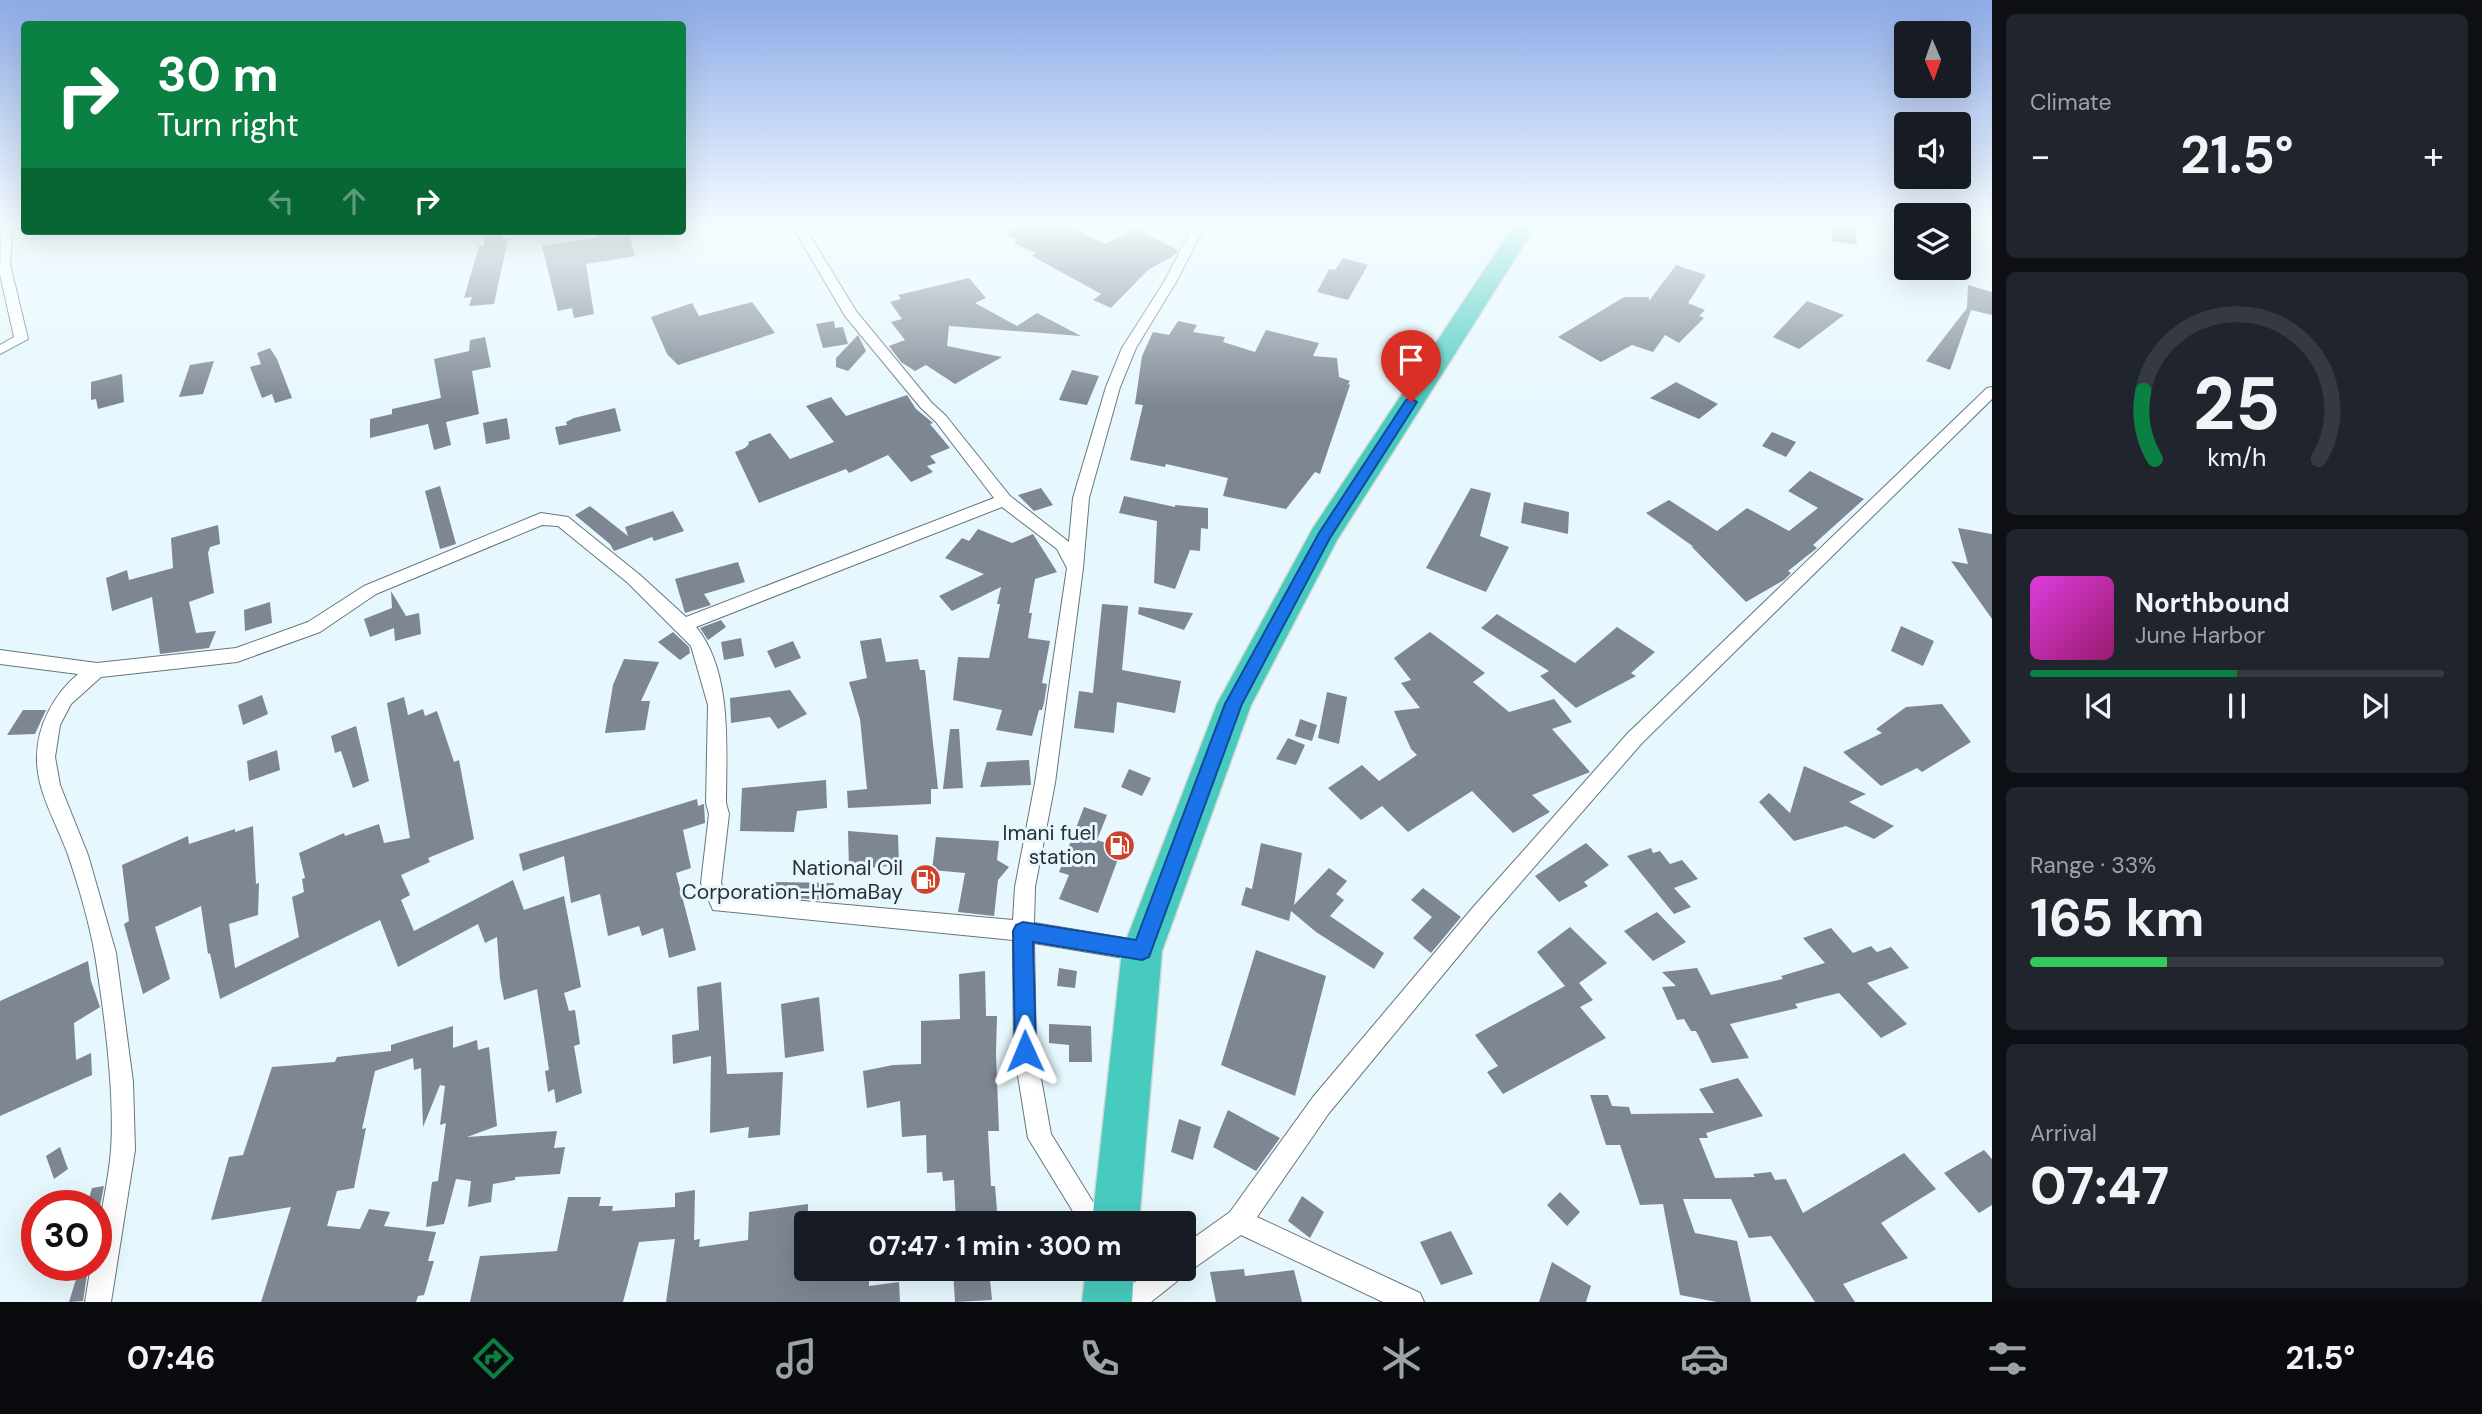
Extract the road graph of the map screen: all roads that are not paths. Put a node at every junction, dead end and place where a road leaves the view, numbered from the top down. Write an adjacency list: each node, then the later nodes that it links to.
1 (9, 285): 5 (street)
2 (833, 285): 7 (street)
3 (1168, 285): 8 (street)
4 (1487, 285): 13 (highway)
5 (0, 350)
6 (1992, 391): 16 (street)
7 (1004, 500): 8 (street); 9 (street)
8 (1075, 568): 12 (street)
9 (684, 625): 11 (street); 12 (street)
10 (0, 657): 11 (street)
11 (97, 670): 20 (street)
12 (1023, 931): 13 (street); 14 (street)
13 (1142, 951): 15 (highway)
14 (1086, 1211)
15 (1116, 1211)
16 (1239, 1221): 17 (street); 23 (street)
17 (1196, 1251)
18 (1109, 1281): 21 (highway)
19 (1157, 1281): 22 (street)
20 (98, 1302)
21 (1107, 1302)
22 (1130, 1302)
23 (1411, 1302)

